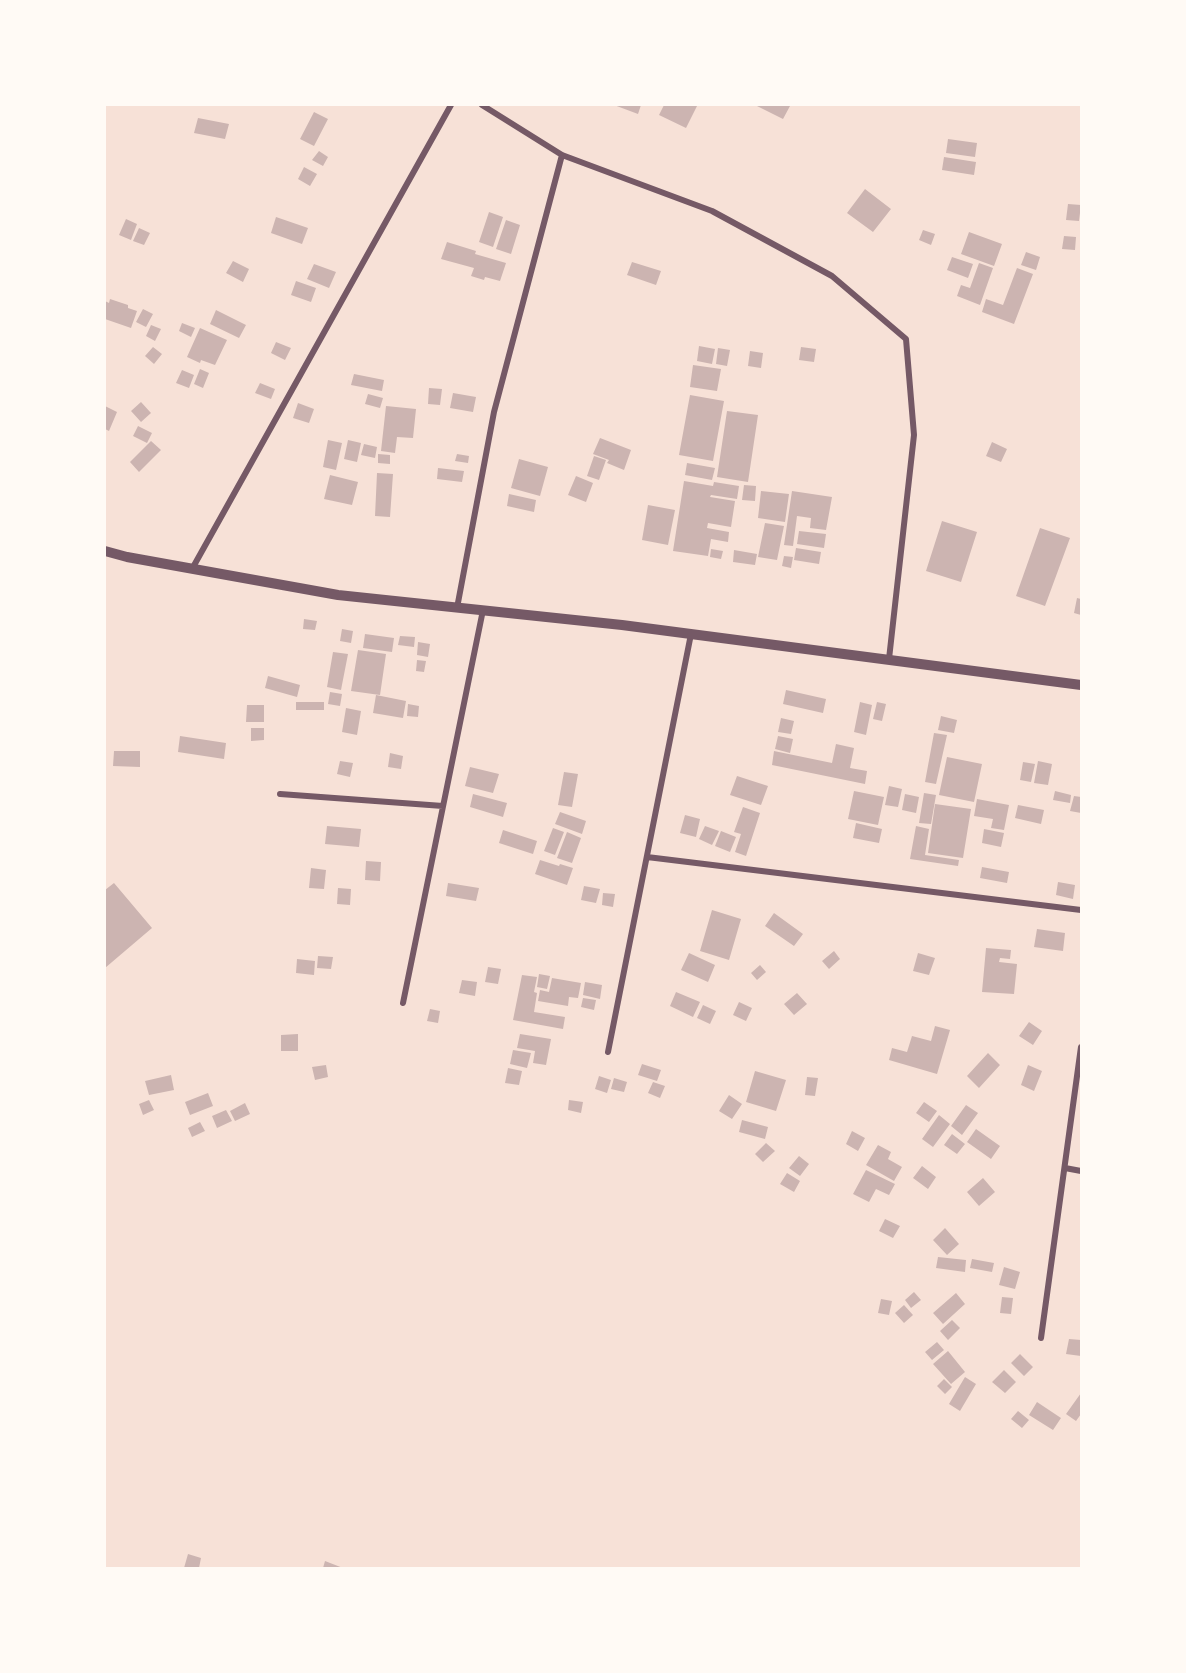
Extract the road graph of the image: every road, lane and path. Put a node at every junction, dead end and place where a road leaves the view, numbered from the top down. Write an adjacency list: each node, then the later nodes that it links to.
1 (451, 105): 5 (street)
2 (482, 105): 3 (street)
3 (562, 155): 6 (street); 9 (street)
4 (105, 551): 5 (street)
5 (192, 569): 6 (street)
6 (458, 608): 7 (street)
7 (483, 610): 8 (street); 12 (street)
8 (691, 634): 9 (street); 13 (street)
9 (889, 659): 10 (street)
10 (1081, 685)
11 (280, 794): 12 (street)
12 (443, 806): 15 (street)
13 (647, 857): 14 (street); 17 (street)
14 (1081, 910)
15 (403, 1003)
16 (1081, 1047): 18 (street)
17 (608, 1052)
18 (1065, 1168): 19 (street); 20 (street)
19 (1081, 1171)
20 (1041, 1338)

